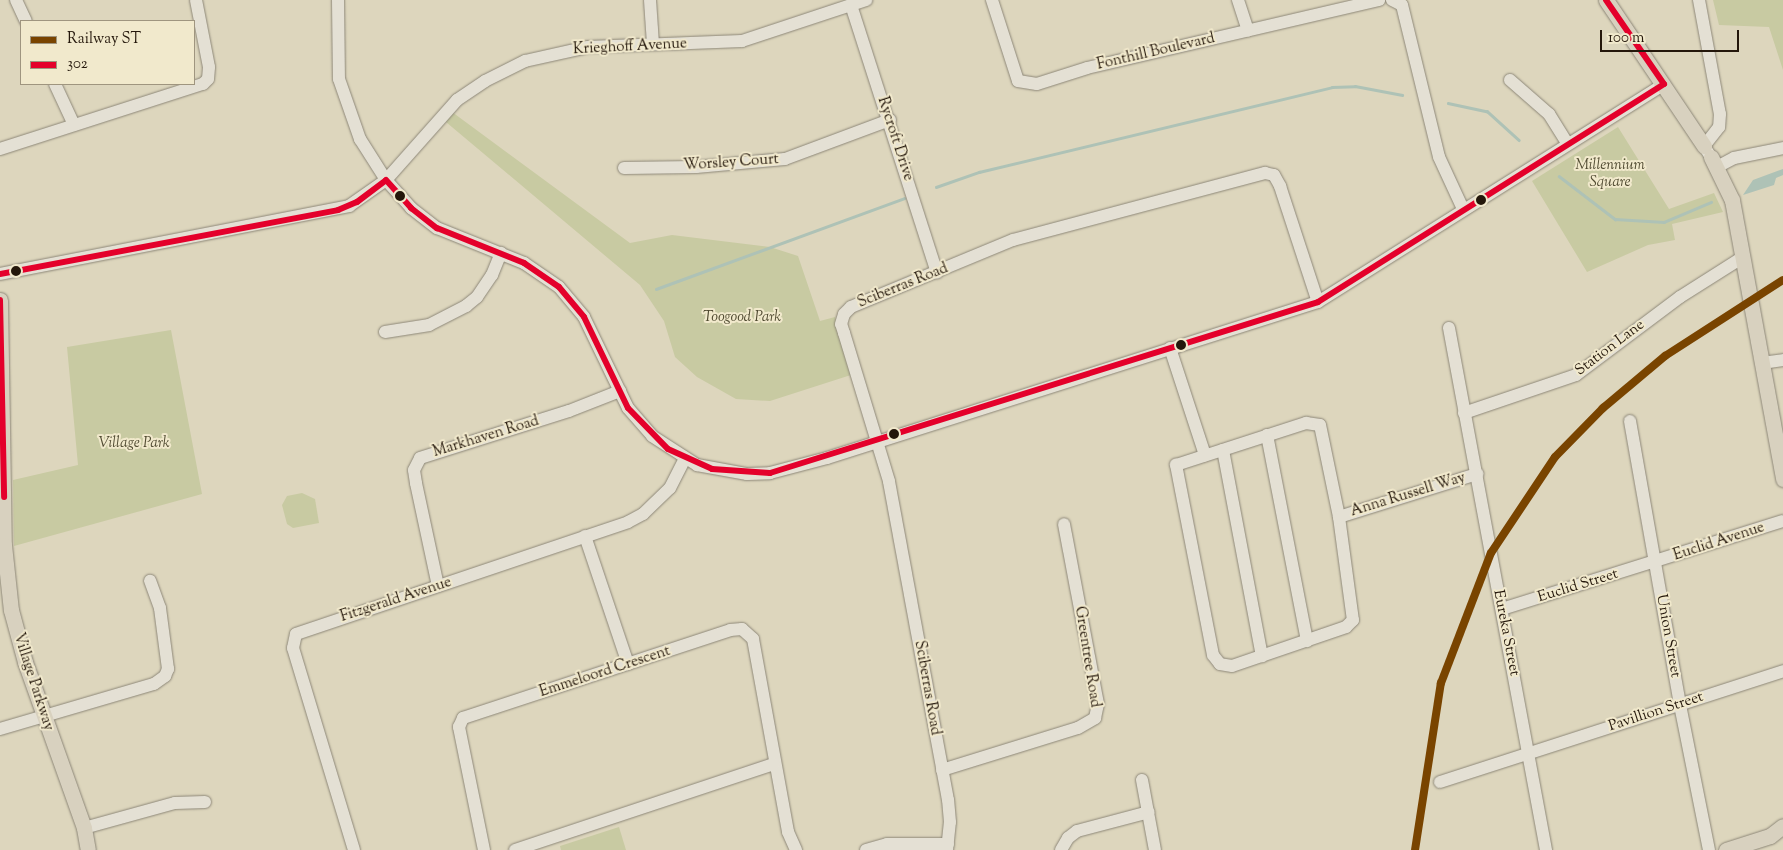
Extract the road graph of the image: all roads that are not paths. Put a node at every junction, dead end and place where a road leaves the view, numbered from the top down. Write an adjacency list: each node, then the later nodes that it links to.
1 (16, 0): 13 (street)
2 (196, 0): 20 (street)
3 (338, 0): 26 (street)
4 (650, 0): 15 (street)
5 (866, 0): 12 (street, Krieghoff Avenue)
6 (992, 0): 14 (street, Fonthill Boulevard)
7 (1238, 0): 14 (street)
8 (1379, 0): 14 (street, Fonthill Boulevard)
9 (1392, 0): 27 (street)
10 (1606, 0): 17 (main road)
11 (1699, 0): 24 (street)
12 (850, 5): 15 (street, Krieghoff Avenue); 19 (street, Rycroft Drive)
13 (26, 20)
14 (1248, 30)
15 (653, 44): 26 (street, Krieghoff Avenue)
16 (1510, 80): 21 (street)
17 (1664, 84): 21 (street); 24 (main road)
18 (55, 85): 20 (street)
19 (890, 120): 25 (street, Worsley Court); 30 (street, Rycroft Drive)
20 (74, 125): 23 (street)
21 (1567, 143): 27 (street)
22 (1783, 148): 24 (street)
23 (0, 149)
24 (1711, 157): 29 (main road)
25 (624, 168)
26 (386, 180): 28 (street); 31 (street, Krieghoff Avenue)
27 (1463, 209): 33 (street)
28 (500, 253): 35 (street); 39 (street)
29 (1743, 257): 38 (main road); 40 (street, Station Lane)
30 (936, 273): 33 (street, Sciberras Road); 43 (street, Sciberras Road)
31 (0, 274)
32 (0, 300): 49 (main road, Village Parkway)
33 (1318, 302): 36 (street)
34 (1449, 328): 40 (street, Eureka Street)
35 (385, 332)
36 (1170, 348): 43 (street); 45 (street)
37 (1783, 360): 38 (street)
38 (1762, 363): 48 (main road)
39 (620, 391): 46 (street); 56 (street, Markhaven Road)
40 (1464, 412): 47 (street, Eureka Street)
41 (1630, 422): 54 (street, Union Street)
42 (1267, 436): 44 (street); 50 (street); 58 (street)
43 (879, 440): 46 (street); 67 (street, Sciberras Road)
44 (1223, 450): 45 (street); 59 (street)
45 (1205, 456): 59 (street)
46 (685, 459): 53 (street, Fitzgerald Avenue)
47 (1477, 474): 50 (street, Anna Russell Way); 57 (street, Eureka Street)
48 (1783, 479)
49 (2, 497): 63 (main road, Village Parkway)
50 (1339, 517): 58 (street)
51 (1783, 521): 54 (street, Euclid Avenue)
52 (1064, 524): 67 (street, Greentree Road)
53 (585, 536): 56 (street, Fitzgerald Avenue); 60 (street)
54 (1655, 562): 57 (street, Euclid Street); 62 (street, Union Street)
55 (150, 581): 63 (street)
56 (438, 586): 77 (street, Fitzgerald Avenue)
57 (1502, 609): 65 (street, Eureka Street)
58 (1307, 641): 59 (street)
59 (1262, 656)
60 (628, 664): 66 (street, Emmeloord Crescent); 78 (street, Emmeloord Crescent)
61 (1783, 671): 62 (street, Pavillion Street)
62 (1680, 705): 65 (street, Pavillion Street); 85 (street, Union Street)
63 (44, 716): 64 (street); 73 (main road, Village Parkway)
64 (0, 729)
65 (1528, 753): 69 (street, Pavillion Street); 84 (street, Eureka Street)
66 (774, 764): 79 (street); 80 (street, Emmeloord Crescent)
67 (942, 770): 75 (street, Sciberras Road)
68 (1142, 780): 71 (street)
69 (1440, 782)
70 (205, 802): 73 (street)
71 (1149, 812): 82 (street); 83 (street)
72 (1783, 826): 74 (main road)
73 (84, 828): 76 (main road, Village Parkway)
74 (1776, 836): 86 (main road)
75 (948, 847): 81 (street)
76 (88, 850)
77 (354, 850)
78 (484, 850)
79 (514, 850)
80 (796, 850)
81 (866, 850)
82 (1061, 850)
83 (1155, 850)
84 (1546, 850)
85 (1709, 850)
86 (1726, 850)

